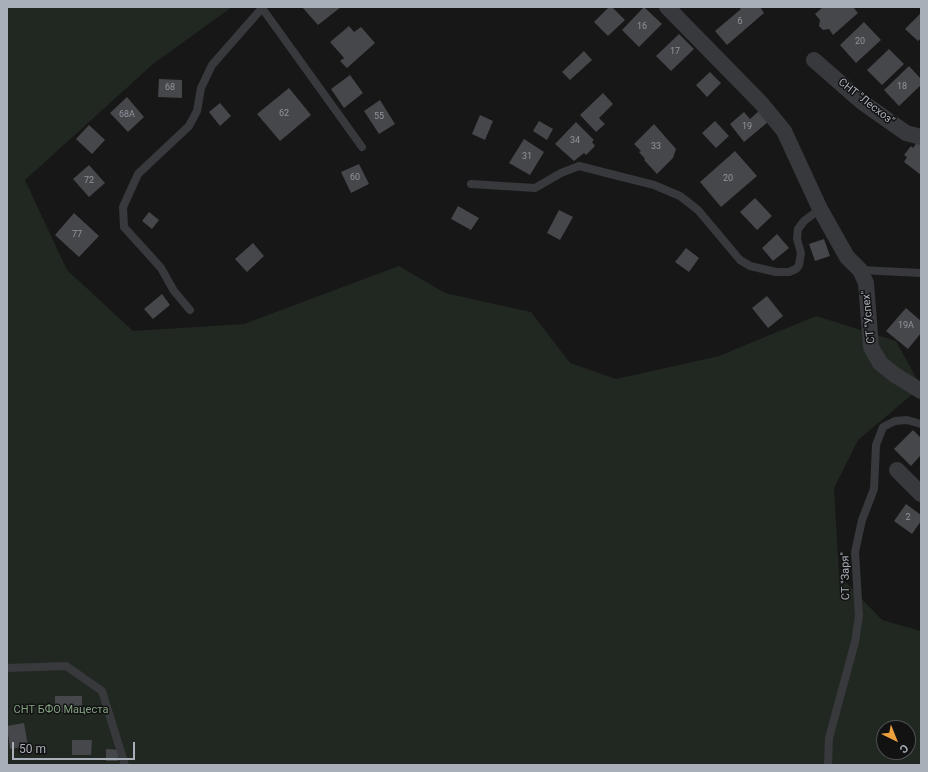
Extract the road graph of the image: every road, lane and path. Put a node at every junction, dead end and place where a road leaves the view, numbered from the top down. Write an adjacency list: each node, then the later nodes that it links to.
1 (667, 7): 7 (street)
2 (262, 8): 5 (lane); 10 (lane)
3 (814, 60): 4 (street, СНТ "Лесхоз")
4 (921, 137)
5 (362, 147)
6 (471, 184): 7 (lane)
7 (820, 209): 8 (street)
8 (860, 270): 9 (lane); 11 (street, СТ "Успех")
9 (921, 273)
10 (190, 310)
11 (921, 391)
12 (921, 424): 17 (lane, СТ "Заря")
13 (896, 470): 14 (street)
14 (921, 494)
15 (7, 668): 16 (lane)
16 (125, 765)
17 (828, 765)

